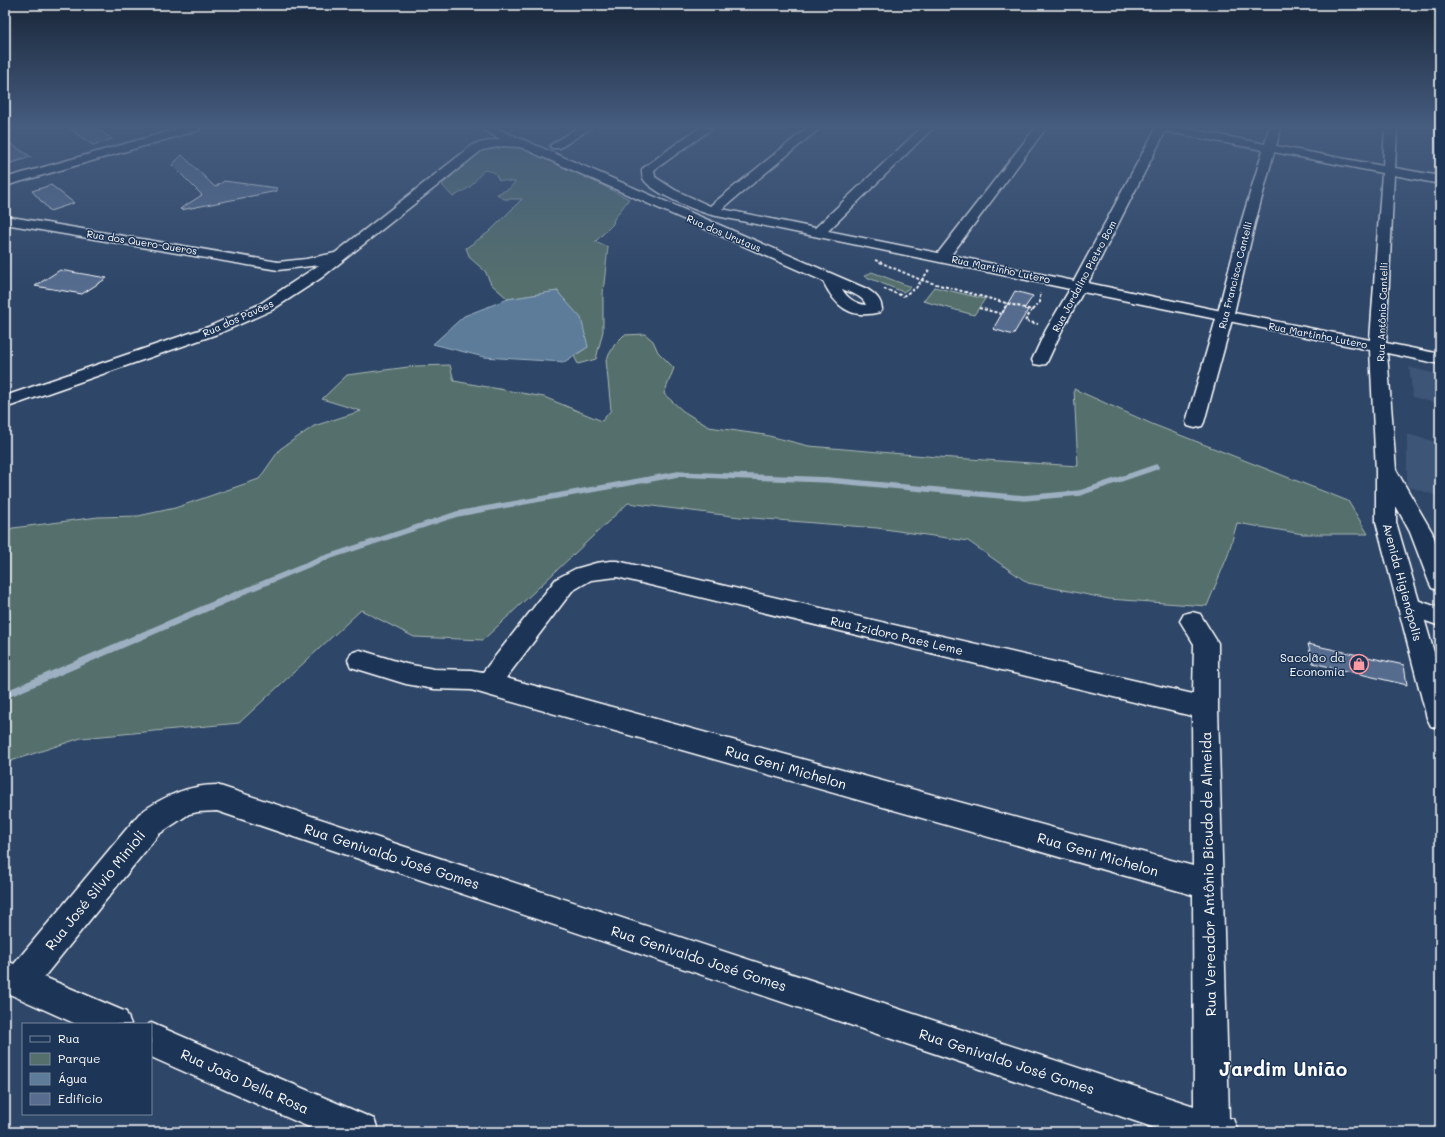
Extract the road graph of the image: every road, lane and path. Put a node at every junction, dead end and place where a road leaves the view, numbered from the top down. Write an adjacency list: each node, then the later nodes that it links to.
1 (435, 181): 13 (street, Rua dos Pavões)
2 (604, 181): 17 (street, Rua dos Urutaus)
3 (652, 181): 10 (street, Rua Martinho Lutero)
4 (749, 181): 10 (street)
5 (872, 181): 12 (street)
6 (1000, 181): 14 (street)
7 (1135, 181): 19 (street, Rua Jordalino Pietro Bom)
8 (1260, 181): 24 (street, Rua Francisco Cantelli)
9 (1389, 181): 26 (street, Rua Antônio Cantelli)
10 (712, 211): 12 (street, Rua Martinho Lutero)
11 (5, 220): 16 (street, Rua dos Quero-Queros)
12 (819, 232): 14 (street, Rua Martinho Lutero)
13 (345, 252): 16 (street, Rua dos Quero-Queros); 21 (street, Rua dos Pavões)
14 (942, 257): 19 (street, Rua Martinho Lutero)
15 (874, 260): 18 (path)
16 (278, 266): 21 (street)
17 (830, 279)
18 (921, 280): 20 (path); 22 (path)
19 (1079, 286): 24 (street, Rua Martinho Lutero); 28 (street, Rua Jordalino Pietro Bom)
20 (882, 287)
21 (280, 298): 29 (street, Rua dos Pavões)
22 (1007, 303): 23 (path); 25 (path)
23 (979, 308)
24 (1225, 316): 26 (street, Rua Martinho Lutero); 30 (street, Rua Francisco Cantelli)
25 (1039, 325)
26 (1378, 347): 27 (street, Rua Martinho Lutero); 31 (street, Rua Antônio Cantelli)
27 (1440, 359)
28 (1040, 360)
29 (5, 402)
30 (1195, 422)
31 (1386, 471): 32 (street); 33 (street, Avenida Higienópolis)
32 (1440, 582)
33 (1408, 606): 34 (street); 39 (street, Avenida Higienópolis)
34 (1440, 617)
35 (1192, 621): 38 (street, Rua Vereador Antônio Bicudo de Almeida)
36 (360, 660): 37 (street, Rua Geni Michelon)
37 (488, 684): 38 (street, Rua Izidoro Paes Leme); 41 (street, Rua Geni Michelon)
38 (1205, 708): 41 (street, Rua Vereador Antônio Bicudo de Almeida)
39 (1440, 718)
40 (178, 805): 42 (street, Rua José Silvio Minioli); 45 (street, Rua Genivaldo José Gomes)
41 (1209, 885): 45 (street, Rua Vereador Antônio Bicudo de Almeida)
42 (12, 980): 43 (street)
43 (112, 1023)
44 (152, 1040): 46 (street, Rua João Della Rosa)
45 (1214, 1131)
46 (361, 1132)

